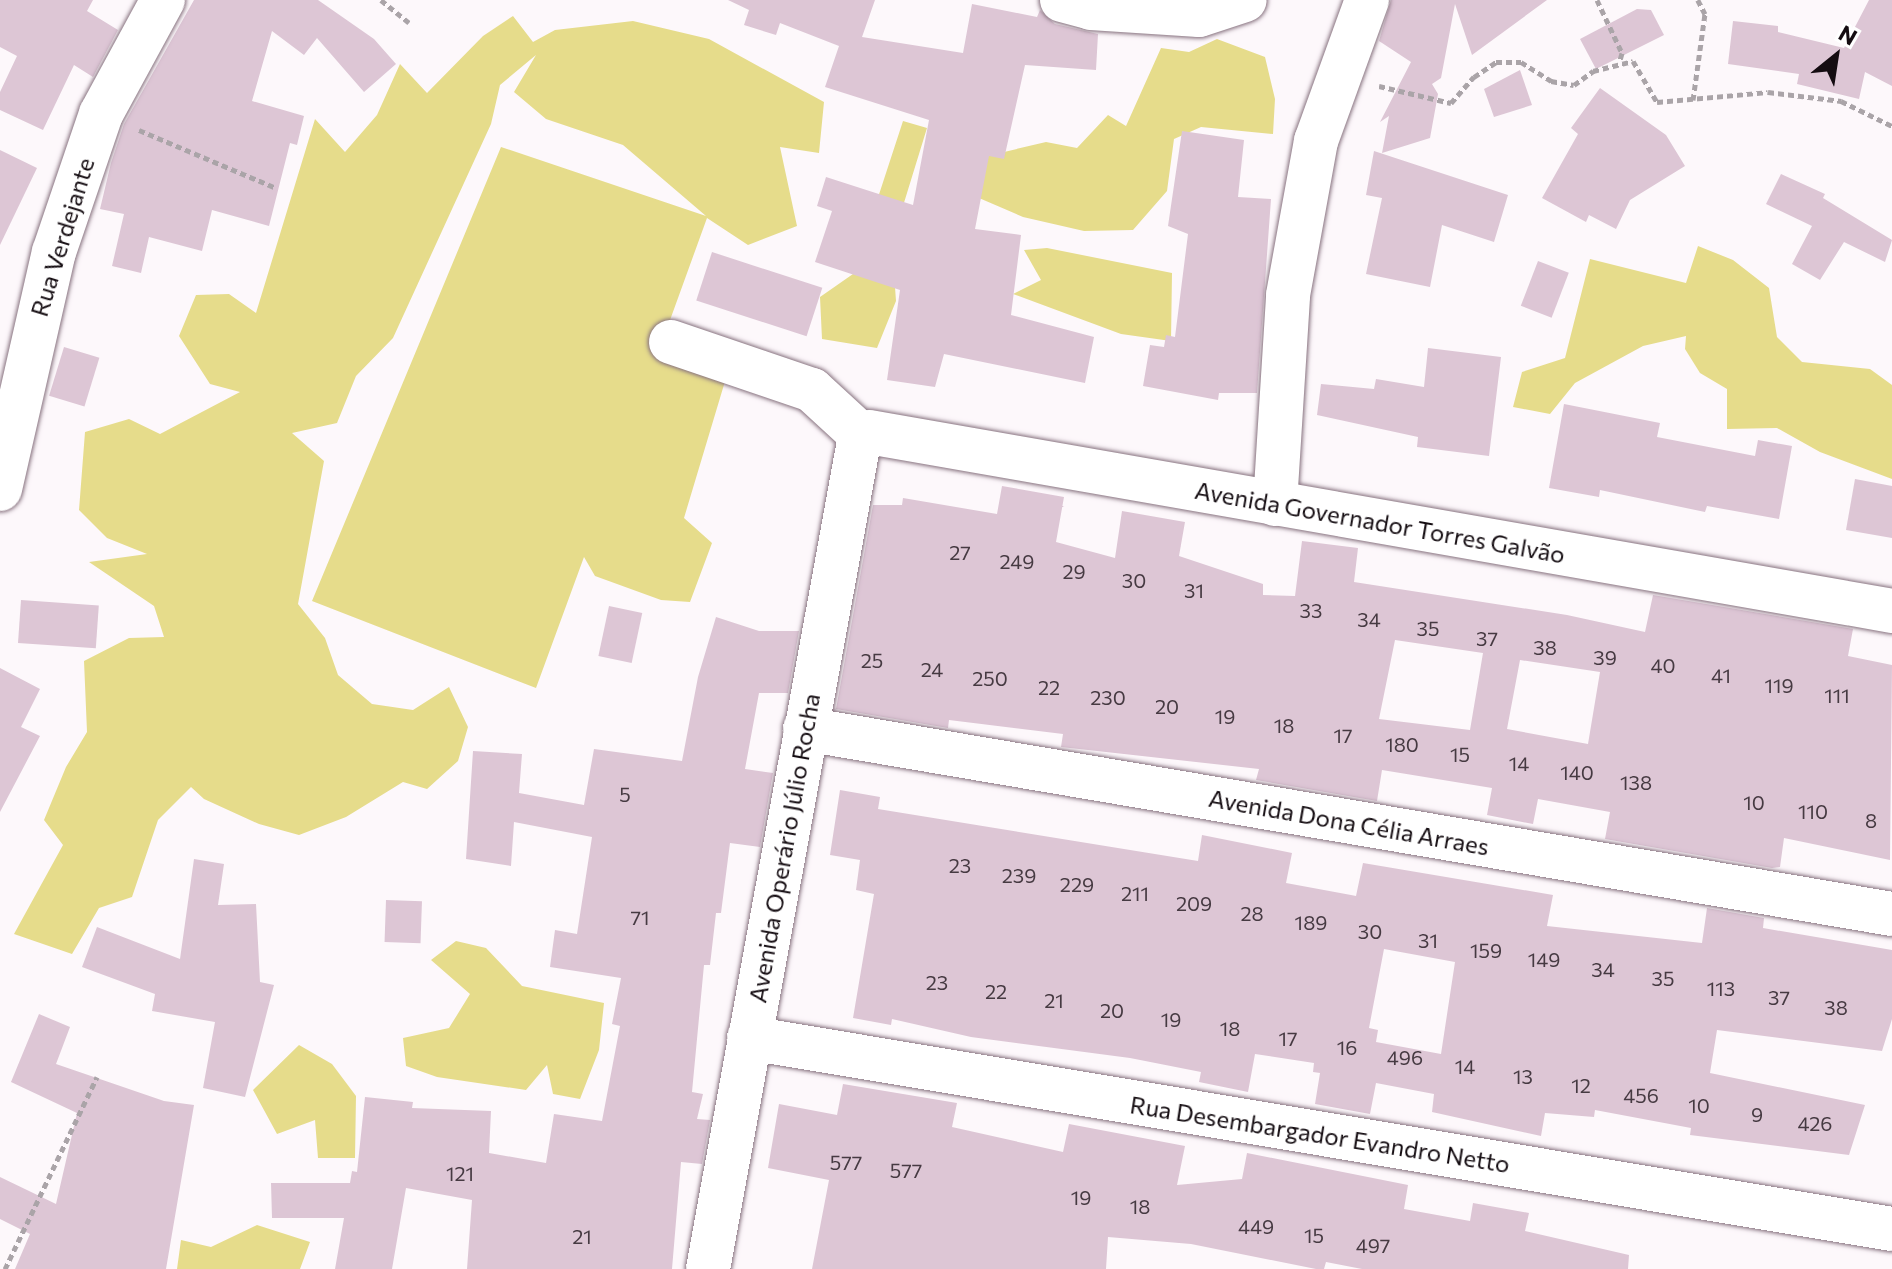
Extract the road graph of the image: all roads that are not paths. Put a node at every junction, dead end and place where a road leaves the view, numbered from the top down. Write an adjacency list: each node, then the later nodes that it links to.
1 (163, 0): 8 (street, Rua Verdejante)
2 (1062, 0): 5 (street)
3 (1245, 0): 5 (street)
4 (1367, 0): 9 (street)
5 (1196, 8)
6 (671, 342): 7 (street)
7 (866, 434): 9 (street, Avenida Governador Torres Galvão); 11 (street, Avenida Operário Júlio Rocha)
8 (0, 489)
9 (1275, 504): 10 (street, Avenida Governador Torres Galvão)
10 (1892, 611)
11 (805, 729): 12 (street, Avenida Dona Célia Arraes); 13 (street, Avenida Operário Júlio Rocha)
12 (1892, 914)
13 (749, 1038): 14 (street, Rua Desembargador Evandro Netto); 15 (street, Avenida Operário Júlio Rocha)
14 (1892, 1229)
15 (708, 1269)

